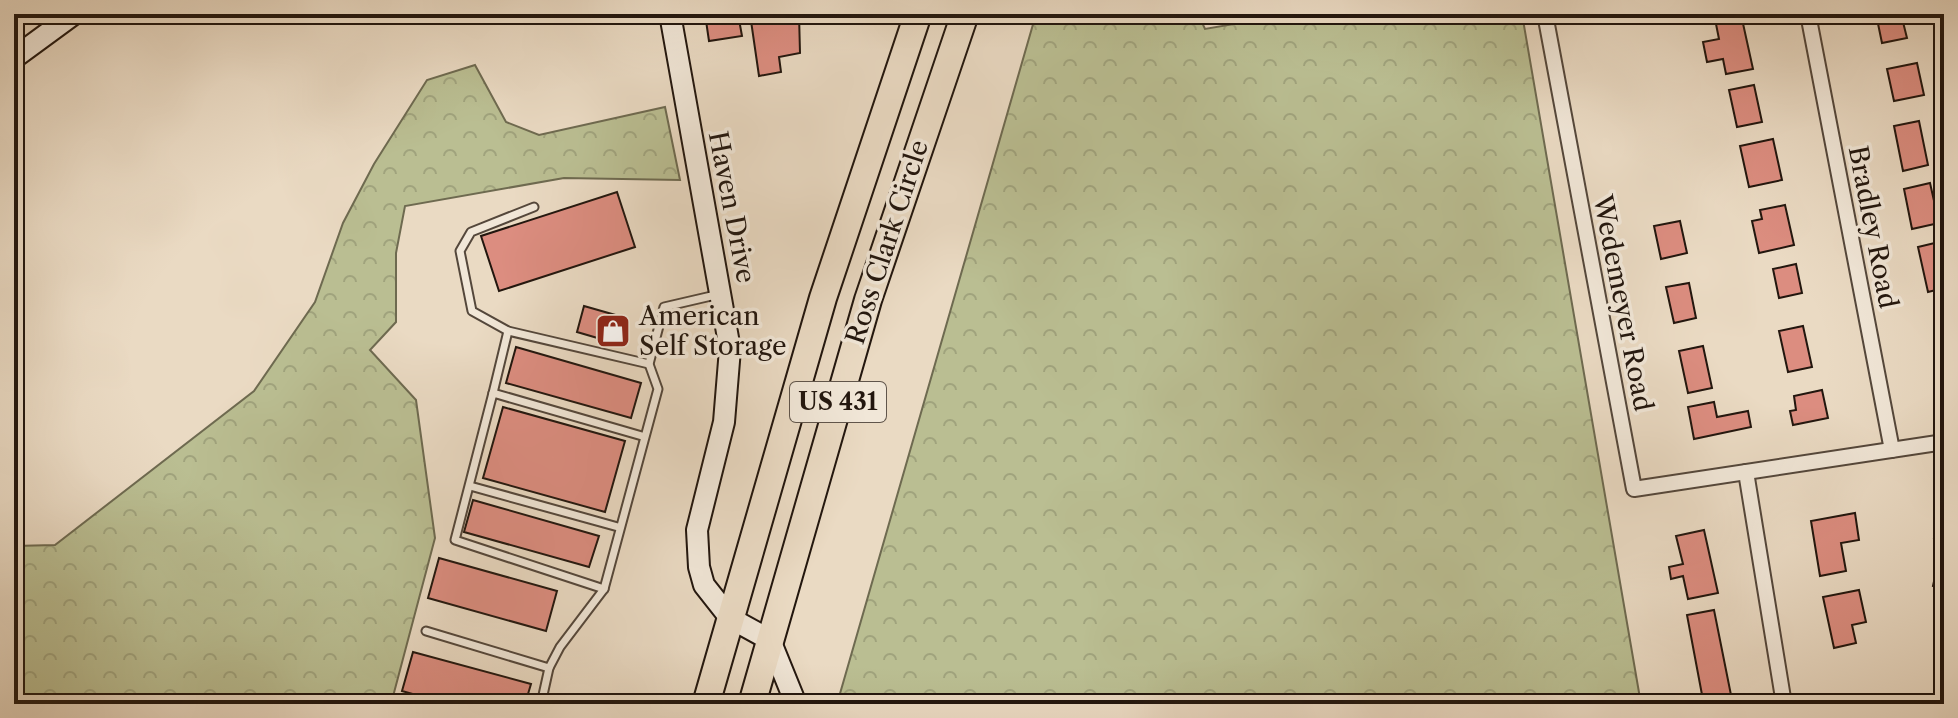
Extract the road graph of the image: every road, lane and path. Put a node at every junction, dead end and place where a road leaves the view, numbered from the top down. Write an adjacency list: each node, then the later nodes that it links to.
1 (74, 14): 7 (street)
2 (670, 14): 9 (street, Haven Drive)
3 (918, 14): 20 (highway, Ross Clark Circle / US 431)
4 (965, 14): 22 (highway, Ross Clark Circle / US 431)
5 (1545, 14): 16 (street, Wedemeyer Road)
6 (1808, 14): 15 (street, Bradley Road)
7 (14, 58)
8 (534, 207): 10 (lane)
9 (722, 293): 11 (lane); 20 (street, Haven Drive)
10 (508, 331): 11 (lane); 12 (lane)
11 (649, 364): 13 (lane)
12 (493, 393): 13 (lane); 17 (lane)
13 (642, 436): 18 (lane)
14 (1944, 442): 15 (street)
15 (1892, 450): 16 (street)
16 (1746, 472): 28 (street)
17 (470, 486): 18 (lane); 19 (lane)
18 (618, 527): 19 (lane)
19 (604, 589): 23 (lane)
20 (730, 618): 22 (street, Haven Drive); 25 (highway, Ross Clark Circle / US 431)
21 (426, 631): 23 (lane)
22 (770, 640): 26 (highway, Ross Clark Circle / US 431); 27 (street)
23 (549, 668): 24 (lane)
24 (541, 704)
25 (706, 704)
26 (752, 704)
27 (796, 704)
28 (1784, 704)

